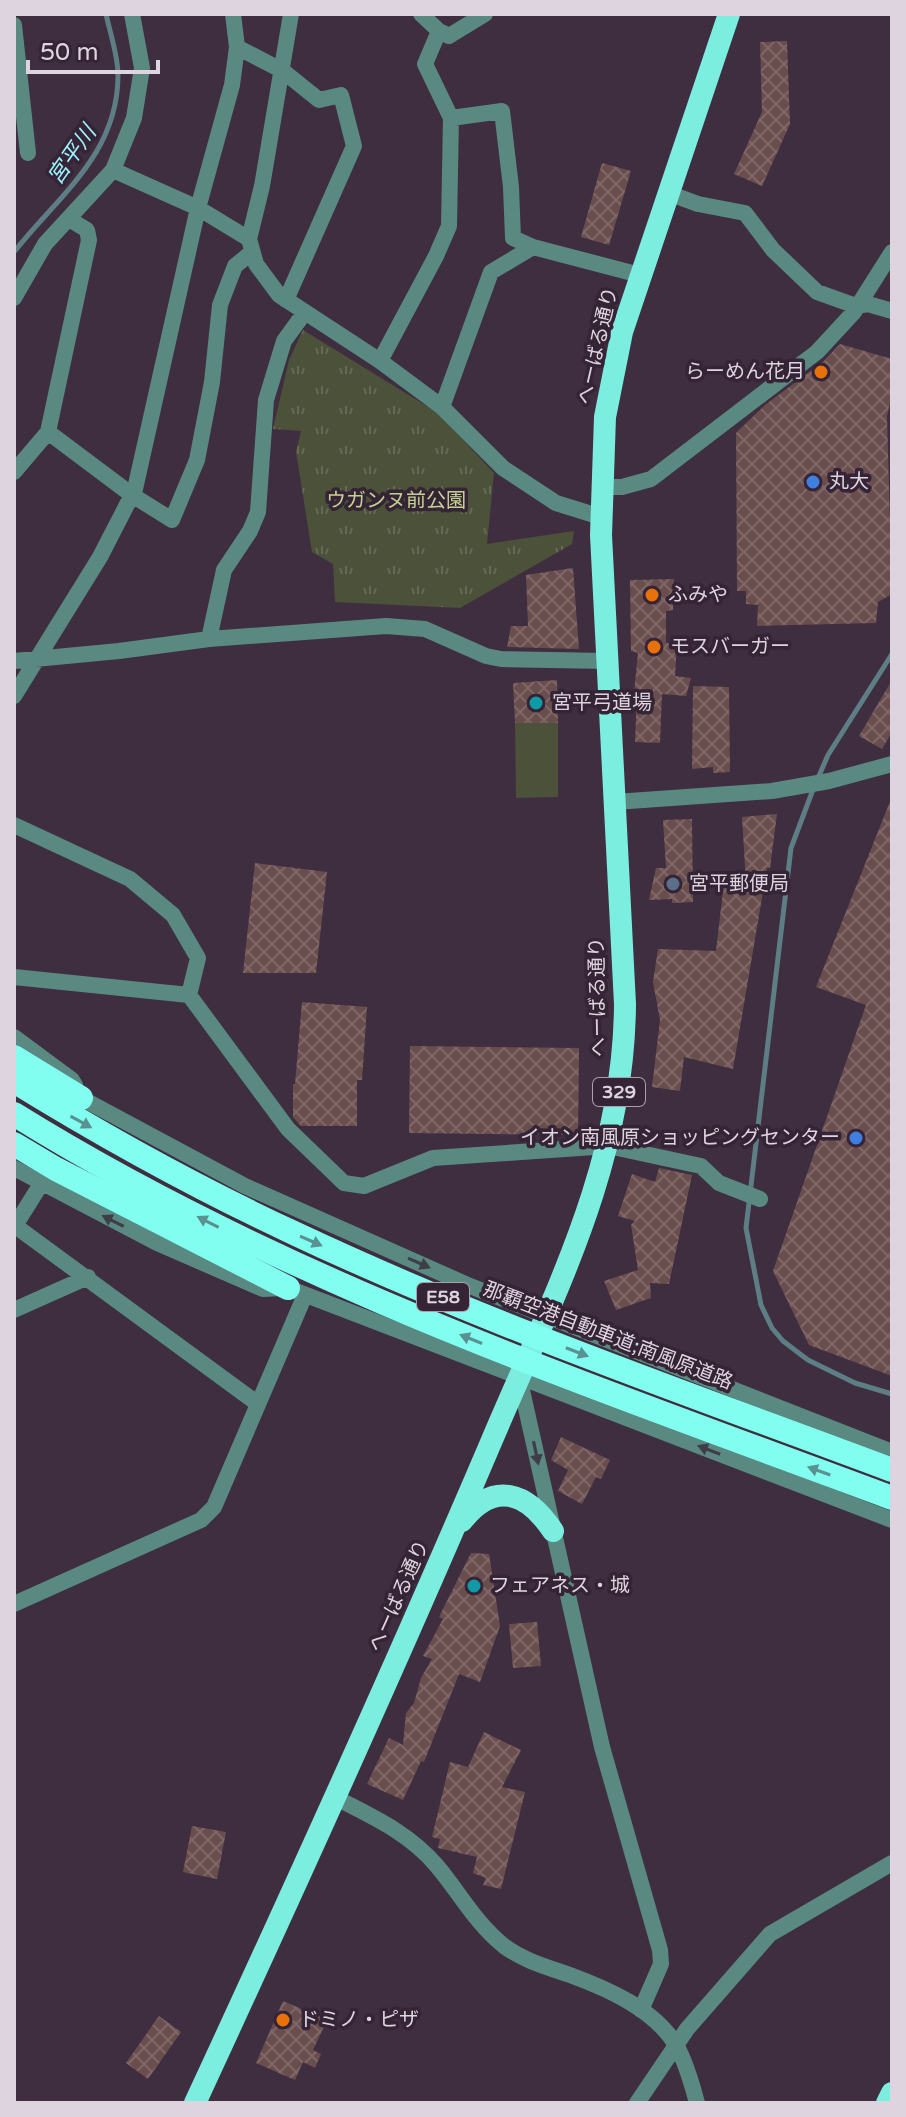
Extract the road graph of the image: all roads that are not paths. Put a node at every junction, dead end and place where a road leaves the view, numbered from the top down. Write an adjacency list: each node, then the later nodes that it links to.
1 (132, 14): 13 (street)
2 (233, 14): 9 (street)
3 (291, 14): 10 (street)
4 (421, 14): 8 (street)
5 (485, 14): 8 (street)
6 (729, 14): 14 (highway, へーばる通り / 329)
7 (14, 25): 12 (street)
8 (439, 31): 11 (street)
9 (237, 47): 10 (street); 15 (street)
10 (283, 71): 17 (street); 22 (street)
11 (451, 118): 18 (street); 26 (street)
12 (28, 153)
13 (113, 170): 15 (street); 16 (street)
14 (668, 193): 20 (highway, へーばる通り / 329); 23 (street)
15 (198, 208): 17 (street); 31 (street)
16 (69, 219): 21 (street); 28 (street)
17 (251, 245): 22 (street); 31 (street)
18 (533, 247): 20 (street); 27 (street)
19 (892, 252): 23 (street)
20 (640, 275): 30 (highway, へーばる通り / 329)
21 (14, 298)
22 (286, 300): 25 (street)
23 (856, 306): 24 (street); 30 (street)
24 (892, 311)
25 (305, 312): 26 (street); 33 (street)
26 (380, 361): 27 (street)
27 (442, 407): 32 (street)
28 (48, 432): 29 (street); 31 (street)
29 (14, 472)
30 (601, 487): 32 (highway, へーばる通り / 329)
31 (132, 495): 34 (street)
32 (601, 517): 36 (highway, へーばる通り / 329)
33 (209, 639): 34 (street); 36 (street)
34 (38, 657): 35 (street); 37 (street)
35 (14, 661)
36 (608, 661): 39 (highway, へーばる通り / 329)
37 (14, 696)
38 (892, 764): 39 (street)
39 (615, 802): 49 (highway, へーばる通り / 329)
40 (14, 825): 42 (street)
41 (14, 977): 42 (street)
42 (189, 995): 49 (street)
43 (14, 1037): 46 (street)
44 (14, 1057): 46 (highway)
45 (14, 1081): 61 (highway, 那覇空港自動車道;南風原道路 / E58, one-way to 61, bridge)
46 (81, 1098): 57 (street, one-way to 57)
47 (14, 1114): 62 (highway, E58, one-way to 47, bridge)
48 (14, 1144): 55 (highway)
49 (608, 1146): 52 (street); 57 (highway, へーばる通り / 329)
50 (14, 1168): 51 (street)
51 (41, 1184): 53 (street); 55 (street, one-way to 51)
52 (756, 1199)
53 (15, 1225): 54 (street)
54 (88, 1277): 56 (street); 59 (street)
55 (297, 1291): 58 (street); 59 (street)
56 (14, 1310)
57 (544, 1317): 58 (highway, へーばる通り / 329); 60 (street)
58 (519, 1377): 63 (street, one-way to 58); 64 (street, one-way to 64); 65 (highway, へーばる通り / 329)
59 (258, 1404): 66 (street)
60 (892, 1452)
61 (892, 1470)
62 (892, 1498)
63 (892, 1520)
64 (553, 1531): 65 (highway); 69 (street)
65 (454, 1532): 67 (highway, へーばる通り / 329)
66 (14, 1604)
67 (336, 1798): 69 (street); 72 (highway, へーばる通り / 329)
68 (892, 1863): 70 (street)
69 (641, 2010): 70 (street)
70 (675, 2044): 73 (street); 74 (street)
71 (892, 2093): 75 (highway)
72 (195, 2103)
73 (637, 2103)
74 (697, 2103)
75 (887, 2103)

